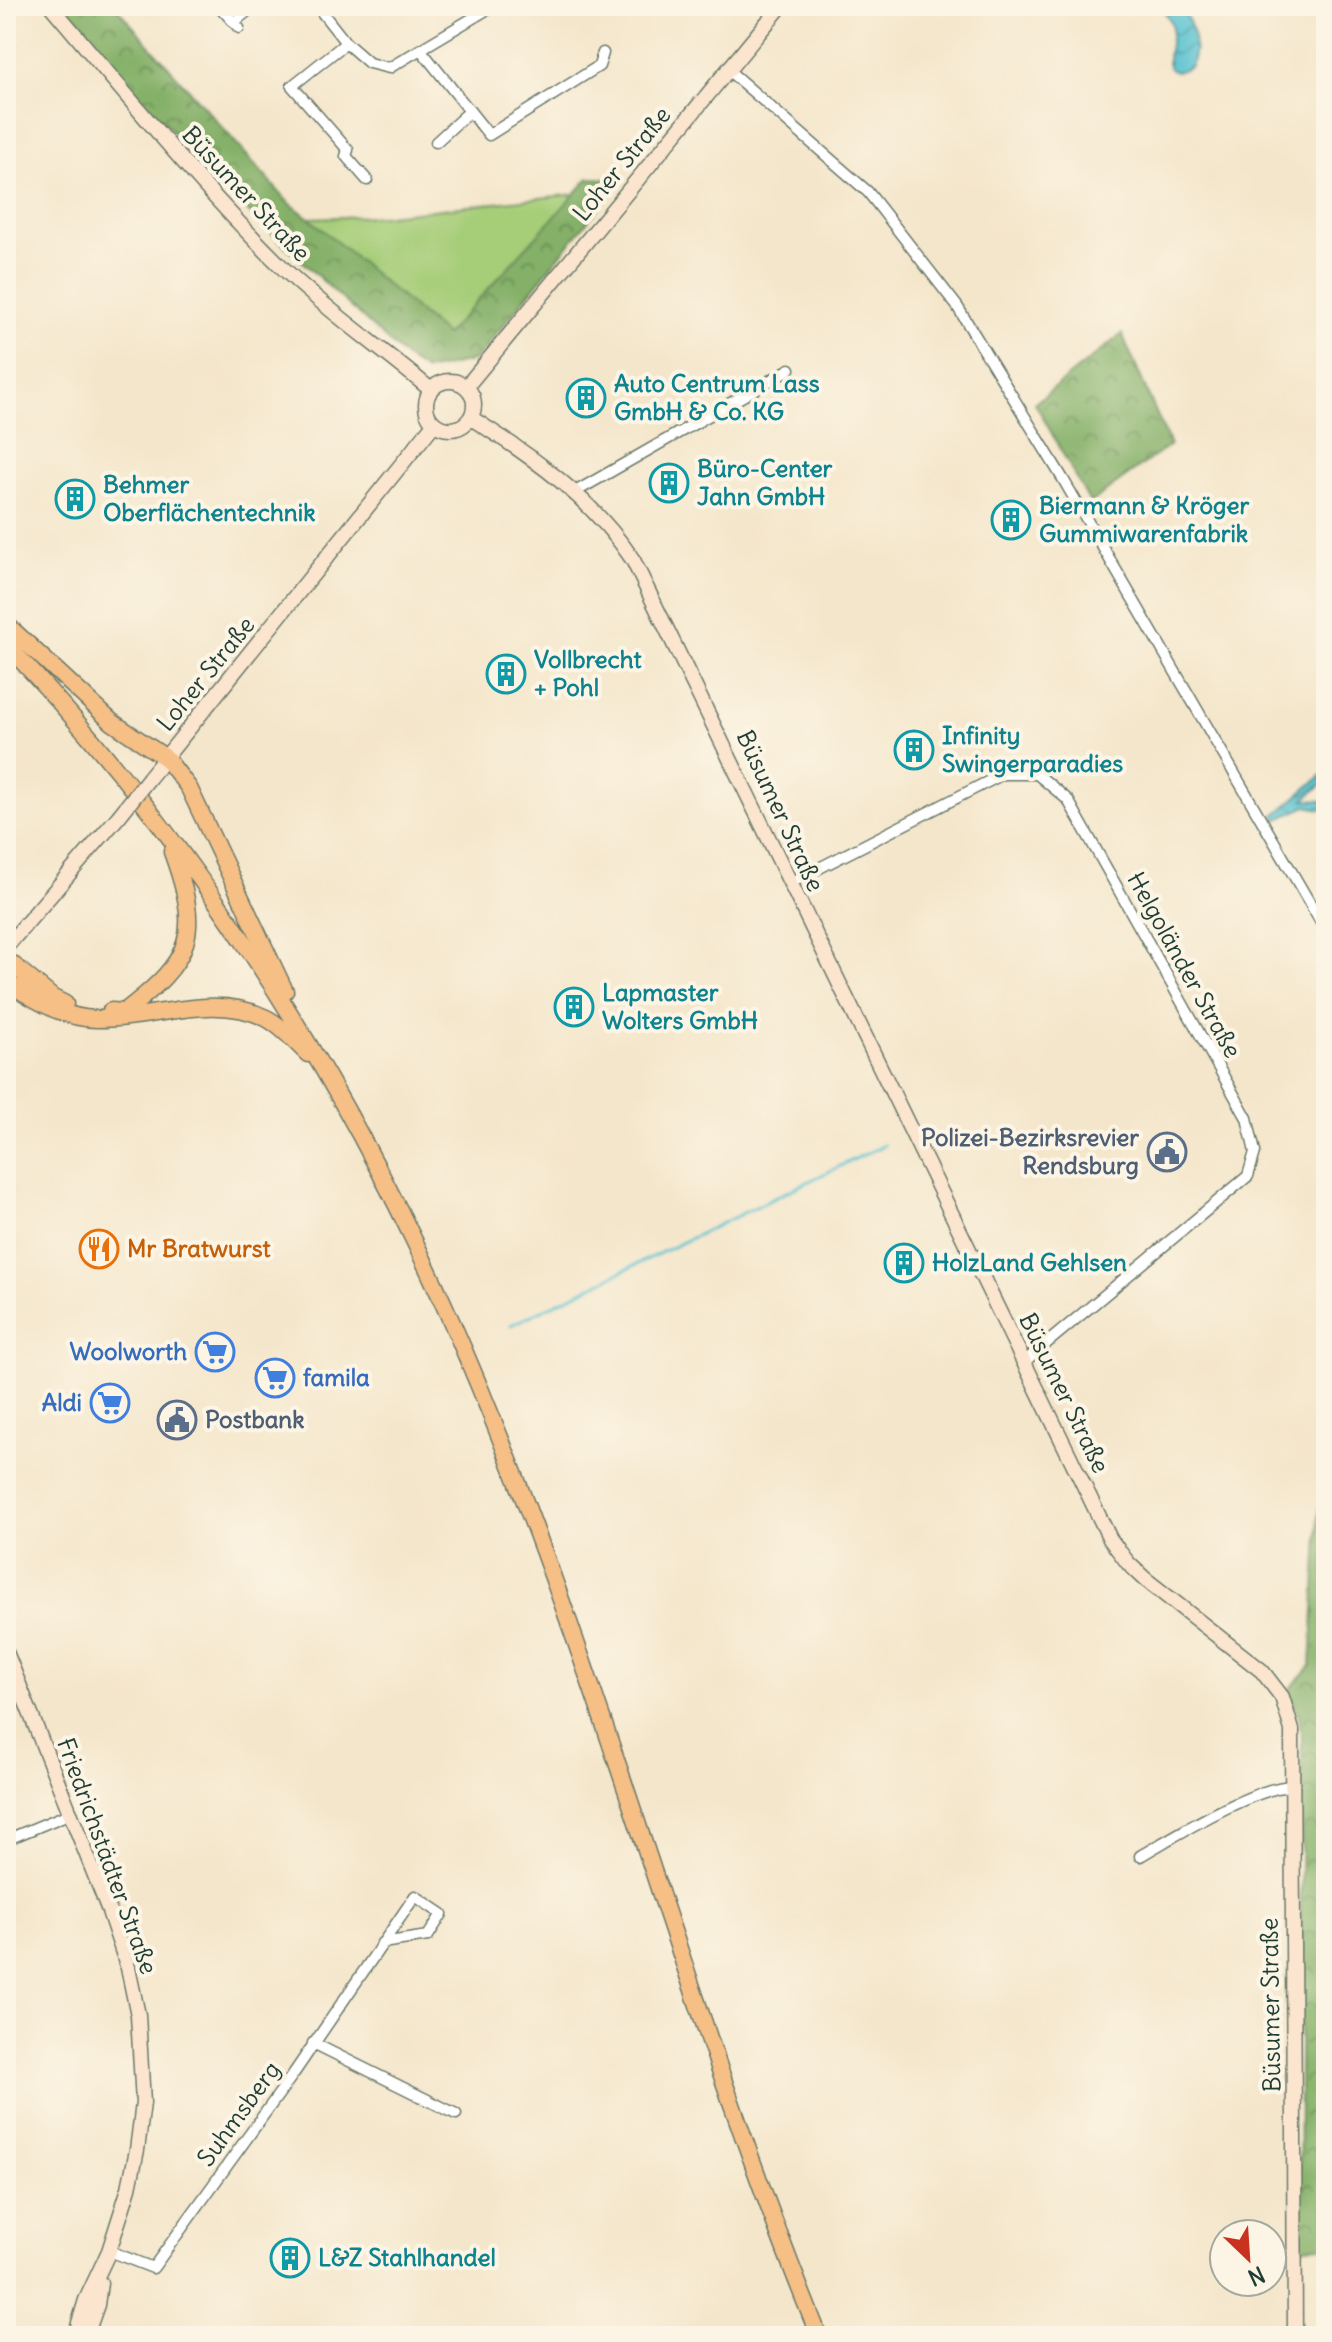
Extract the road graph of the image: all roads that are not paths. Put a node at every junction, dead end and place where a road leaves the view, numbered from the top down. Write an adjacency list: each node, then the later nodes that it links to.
1 (51, 6): 16 (street, Büsumer Straße)
2 (219, 6): 3 (street)
3 (254, 6)
4 (317, 6): 7 (street)
5 (493, 6): 8 (street)
6 (781, 6): 10 (street, Loher Straße)
7 (346, 43): 8 (street); 13 (street)
8 (421, 50): 11 (street)
9 (603, 53): 11 (street)
10 (728, 70): 15 (street, Loher Straße); 25 (street)
11 (470, 111): 12 (street)
12 (436, 142)
13 (367, 180)
14 (790, 369): 19 (street)
15 (466, 387): 16 (street); 17 (street)
16 (431, 390): 18 (street)
17 (471, 418): 18 (street); 19 (street, Büsumer Straße)
18 (434, 424): 22 (street, Loher Straße)
19 (575, 492): 24 (street, Büsumer Straße)
20 (6, 624): 22 (main road)
21 (6, 644): 23 (main road)
22 (166, 758): 26 (street, Loher Straße, bridge); 29 (main road)
23 (164, 831): 27 (main road); 29 (main road)
24 (790, 883): 31 (street, Büsumer Straße); 31 (street, Helgoländer Straße)
25 (1326, 931)
26 (6, 947)
27 (6, 959)
28 (6, 982): 30 (main road)
29 (311, 1047): 30 (main road)
30 (325, 1070): 44 (main road)
31 (1024, 1362): 33 (street, Büsumer Straße)
32 (6, 1652): 34 (street, Friedrichstädter Straße)
33 (1293, 1786): 36 (street); 45 (street, Büsumer Straße)
34 (71, 1813): 35 (street); 40 (street, Friedrichstädter Straße)
35 (6, 1840)
36 (1140, 1856)
37 (382, 1943): 37 (street, Suhmsberg); 38 (street, Suhmsberg)
38 (313, 2043): 39 (street); 40 (street, Suhmsberg)
39 (456, 2114)
40 (109, 2251): 41 (street, Friedrichstädter Straße)
41 (103, 2266): 42 (street, Friedrichstädter Straße); 43 (street, Friedrichstädter Straße)
42 (75, 2336)
43 (86, 2336)
44 (819, 2336)
45 (1295, 2336)

